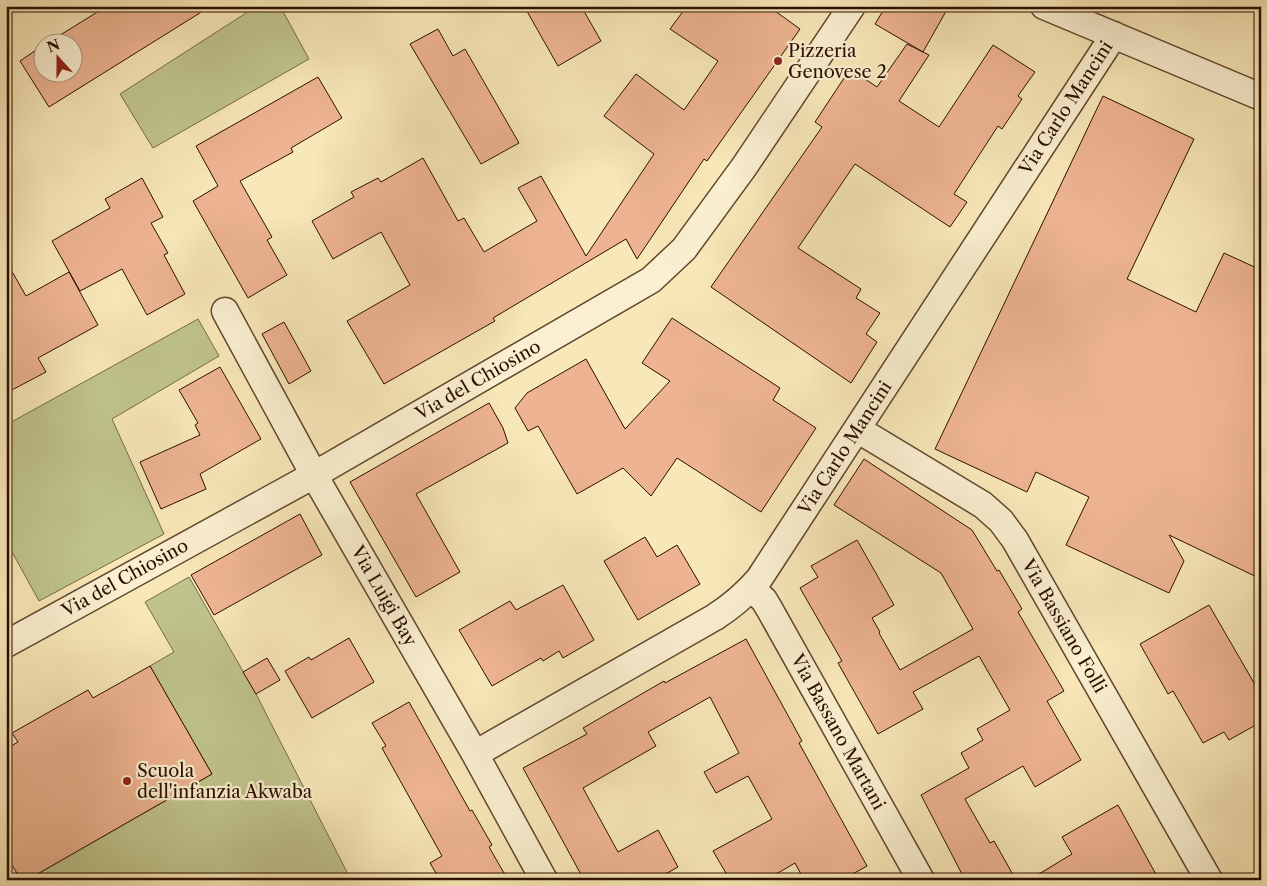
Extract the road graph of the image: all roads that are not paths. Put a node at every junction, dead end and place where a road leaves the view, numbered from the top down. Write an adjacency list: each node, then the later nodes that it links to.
1 (852, 6): 7 (street, Via del Chiosino)
2 (1044, 6): 3 (street)
3 (1114, 35): 4 (street); 6 (street, Via Carlo Mancini)
4 (1261, 96)
5 (224, 311): 7 (street, Via Luigi Bay)
6 (858, 429): 8 (street, Via Carlo Mancini); 13 (street, Via Bassiano Folli)
7 (314, 475): 9 (street, Via del Chiosino); 10 (street, Via Luigi Bay)
8 (751, 588): 10 (street, Via Carlo Mancini); 12 (street, Via Bassano Martani)
9 (6, 644)
10 (475, 754): 11 (street, Via Luigi Bay)
11 (544, 880)
12 (921, 880)
13 (1209, 880)

